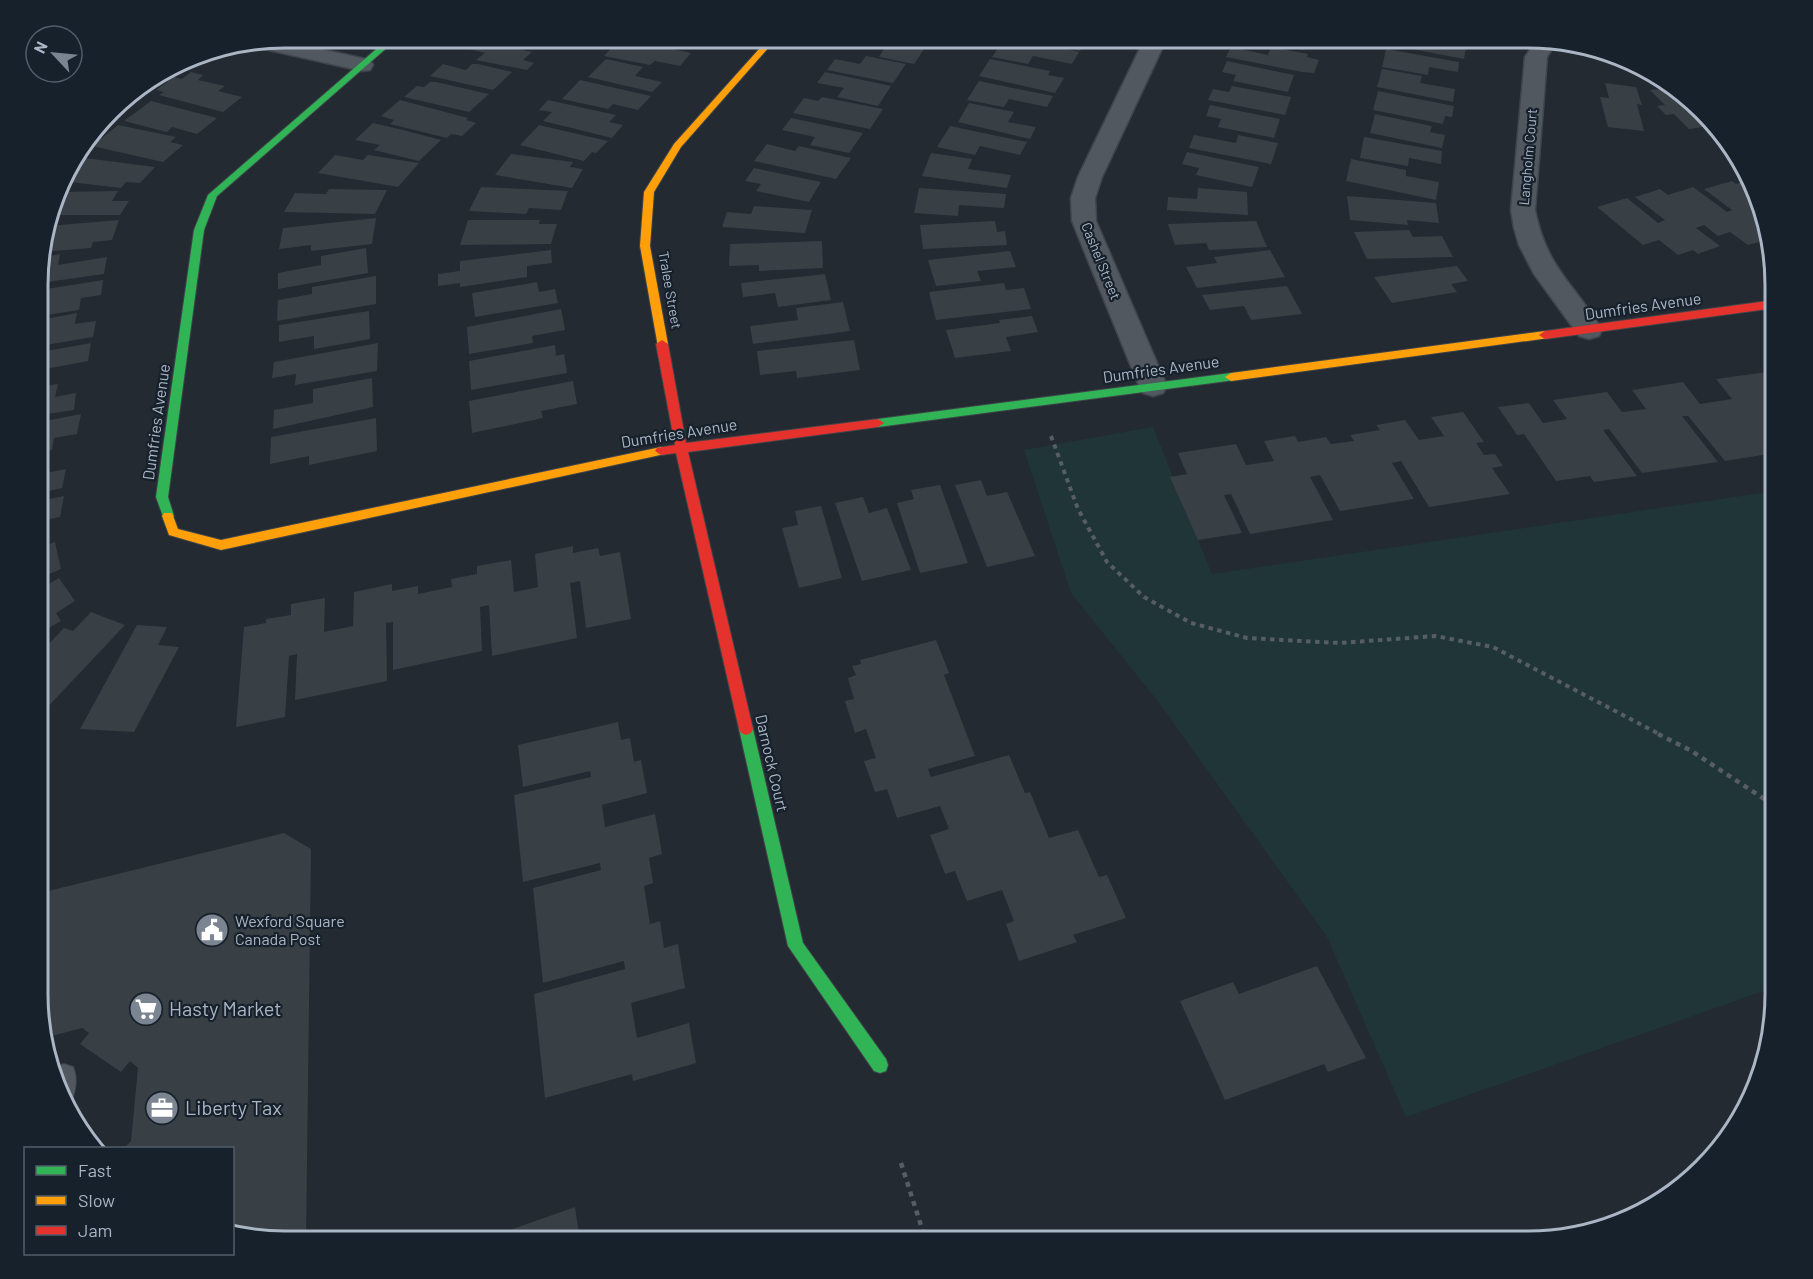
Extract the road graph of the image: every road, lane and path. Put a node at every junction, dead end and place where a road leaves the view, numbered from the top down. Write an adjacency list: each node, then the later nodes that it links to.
1 (287, 48): 6 (street)
2 (382, 48): 6 (street, Dumfries Avenue)
3 (764, 48): 11 (street, Tralee Street)
4 (1151, 48): 9 (street, Cashel Street)
5 (1541, 49): 8 (street, Langholm Court)
6 (362, 65): 11 (street, Dumfries Avenue)
7 (1765, 305): 8 (street, Dumfries Avenue)
8 (1589, 330): 9 (street, Dumfries Avenue)
9 (1153, 386): 10 (street, Dumfries Avenue)
10 (1041, 403): 11 (street, Dumfries Avenue); 12 (path)
11 (681, 447): 13 (street, Darnock Court)
12 (1765, 799)
13 (880, 1065)
14 (901, 1163): 15 (path)
15 (923, 1231)

